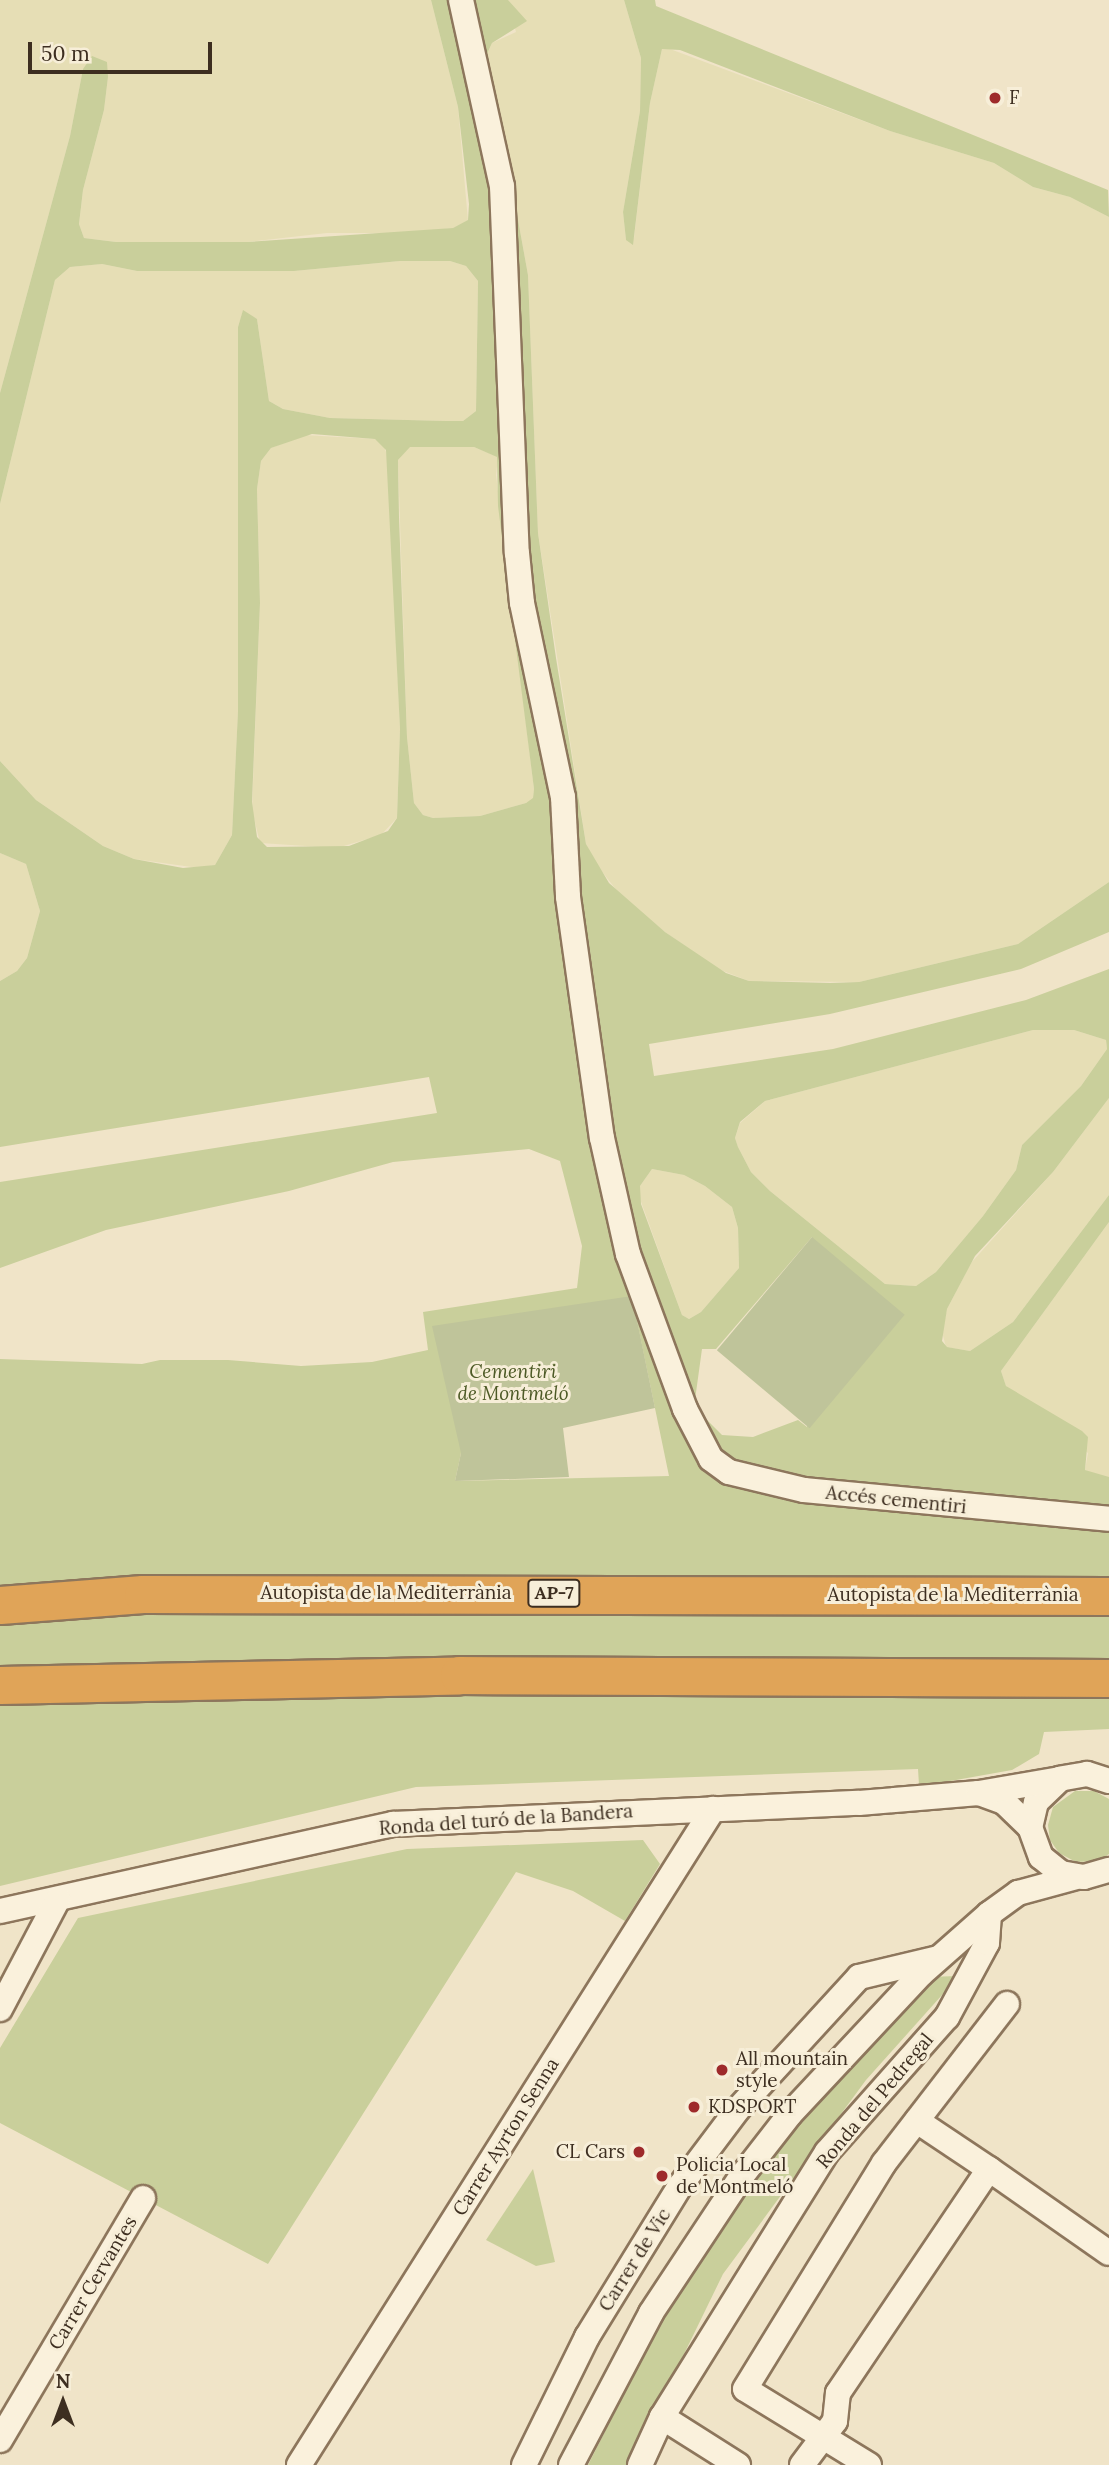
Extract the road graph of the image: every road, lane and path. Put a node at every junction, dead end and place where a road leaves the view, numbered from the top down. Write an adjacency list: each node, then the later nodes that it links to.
1 (461, 0): 2 (street, Accés cementiri)
2 (1109, 1519)
3 (1109, 1596): 4 (highway, Autopista de la Mediterrània / AP-7)
4 (0, 1605)
5 (1109, 1678): 6 (highway)
6 (0, 1685)
7 (1105, 1776): 8 (street, Ronda del turó de la Bandera)
8 (1060, 1779): 9 (street, Ronda del turó de la Bandera); 11 (street)
9 (979, 1793): 10 (street, Ronda del turó de la Bandera); 11 (street, Ronda del turó de la Bandera)
10 (713, 1809): 15 (street, Ronda del turó de la Bandera); 28 (street, Carrer Ayrton Senna)
11 (1032, 1835): 13 (street, Ronda del turó de la Bandera); 14 (street)
12 (1109, 1870): 13 (street, Carrer de Vic)
13 (1077, 1877): 14 (street, Carrer de Vic)
14 (1018, 1893): 17 (street, Carrer de Vic)
15 (58, 1899): 16 (street, Ronda del turó de la Bandera); 20 (street)
16 (0, 1911)
17 (989, 1914): 18 (street, Carrer de Vic); 25 (street, Ronda del Pedregal)
18 (937, 1958): 29 (street, Carrer de Vic); 30 (street, Carrer de Vic)
19 (1007, 2004): 21 (street)
20 (0, 2008)
21 (917, 2121): 22 (street); 26 (street)
22 (989, 2169): 24 (street); 26 (street)
23 (143, 2198): 27 (street, Carrer Cervantes)
24 (1109, 2253)
25 (662, 2417): 31 (street, Ronda del Pedregal); 32 (street)
26 (822, 2438): 33 (street); 34 (street)
27 (0, 2440)
28 (299, 2465)
29 (524, 2465)
30 (571, 2465)
31 (640, 2465)
32 (738, 2465)
33 (802, 2465)
34 (869, 2465)

